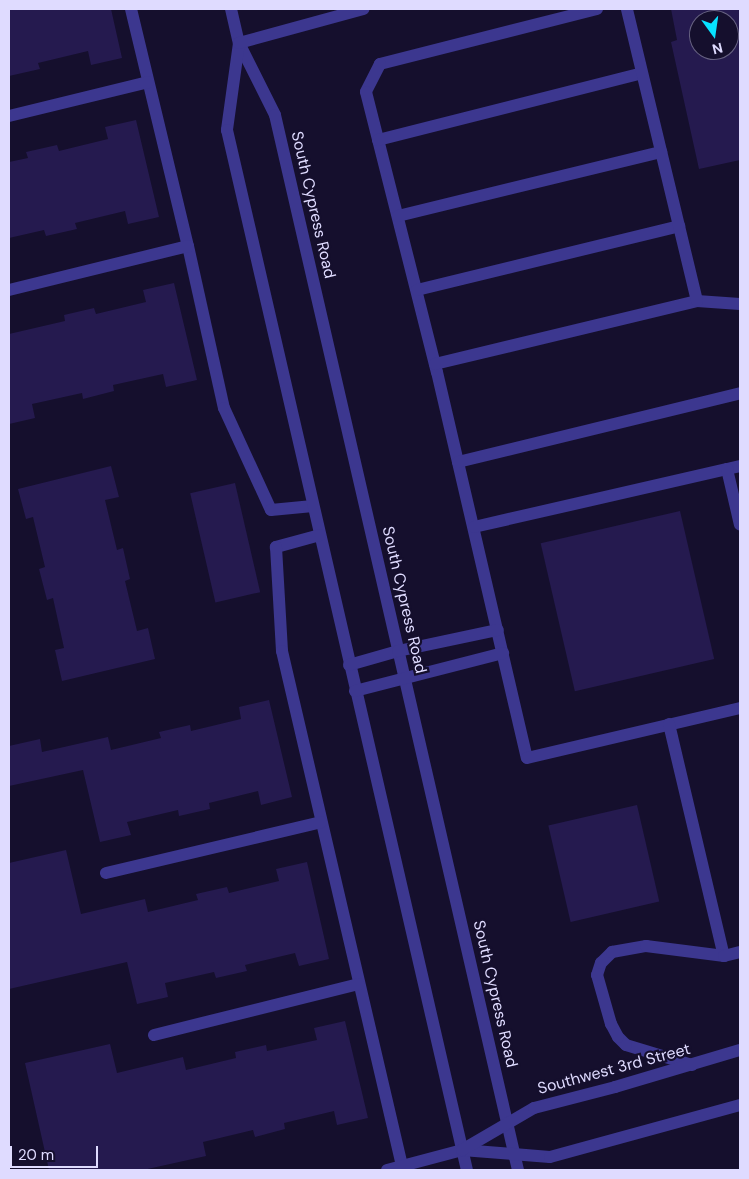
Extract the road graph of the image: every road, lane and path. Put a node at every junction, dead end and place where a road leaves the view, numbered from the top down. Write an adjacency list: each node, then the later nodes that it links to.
1 (131, 9): 8 (street)
2 (231, 9): 6 (street, South Cypress Road)
3 (363, 9): 6 (street)
4 (597, 9): 10 (street)
5 (626, 9): 7 (street)
6 (239, 43): 24 (street, South Cypress Road); 29 (street, South Cypress Road)
7 (642, 73): 10 (street); 11 (street)
8 (148, 82): 9 (street); 14 (street)
9 (9, 116)
10 (378, 140): 12 (street)
11 (662, 152): 12 (street); 13 (street)
12 (398, 216): 16 (street)
13 (679, 226): 16 (street); 17 (street)
14 (188, 246): 15 (street); 24 (street)
15 (9, 290)
16 (417, 290): 19 (street)
17 (697, 301): 18 (street); 19 (street)
18 (740, 304)
19 (435, 364): 21 (street)
20 (740, 394): 21 (street)
21 (458, 462): 26 (street)
22 (740, 466): 23 (street)
23 (727, 469): 25 (street); 26 (street)
24 (313, 506): 27 (street, South Cypress Road)
25 (740, 525)
26 (474, 527): 28 (street)
27 (320, 536): 31 (street, South Cypress Road); 36 (street)
28 (498, 630): 29 (street); 30 (street)
29 (398, 651): 31 (street); 32 (street, South Cypress Road)
30 (503, 654): 32 (street); 35 (street)
31 (349, 665): 33 (street, South Cypress Road)
32 (405, 678): 33 (street); 45 (street, South Cypress Road)
33 (355, 691): 46 (street, South Cypress Road)
34 (740, 708): 35 (street)
35 (668, 724): 39 (street)
36 (321, 822): 37 (street); 40 (street)
37 (106, 874)
38 (740, 952): 39 (street)
39 (724, 956): 43 (street)
40 (359, 984): 41 (street); 48 (street)
41 (154, 1035)
42 (740, 1050): 43 (street, Southwest 3rd Street)
43 (693, 1065): 45 (street, Southwest 3rd Street)
44 (740, 1106): 47 (street)
45 (508, 1123): 46 (street, Southwest 3rd Street); 47 (street, South Cypress Road)
46 (462, 1150): 47 (street); 48 (street); 50 (street, South Cypress Road)
47 (515, 1155): 51 (street, South Cypress Road)
48 (402, 1166): 49 (street)
49 (387, 1170)
50 (467, 1170)
51 (518, 1170)

